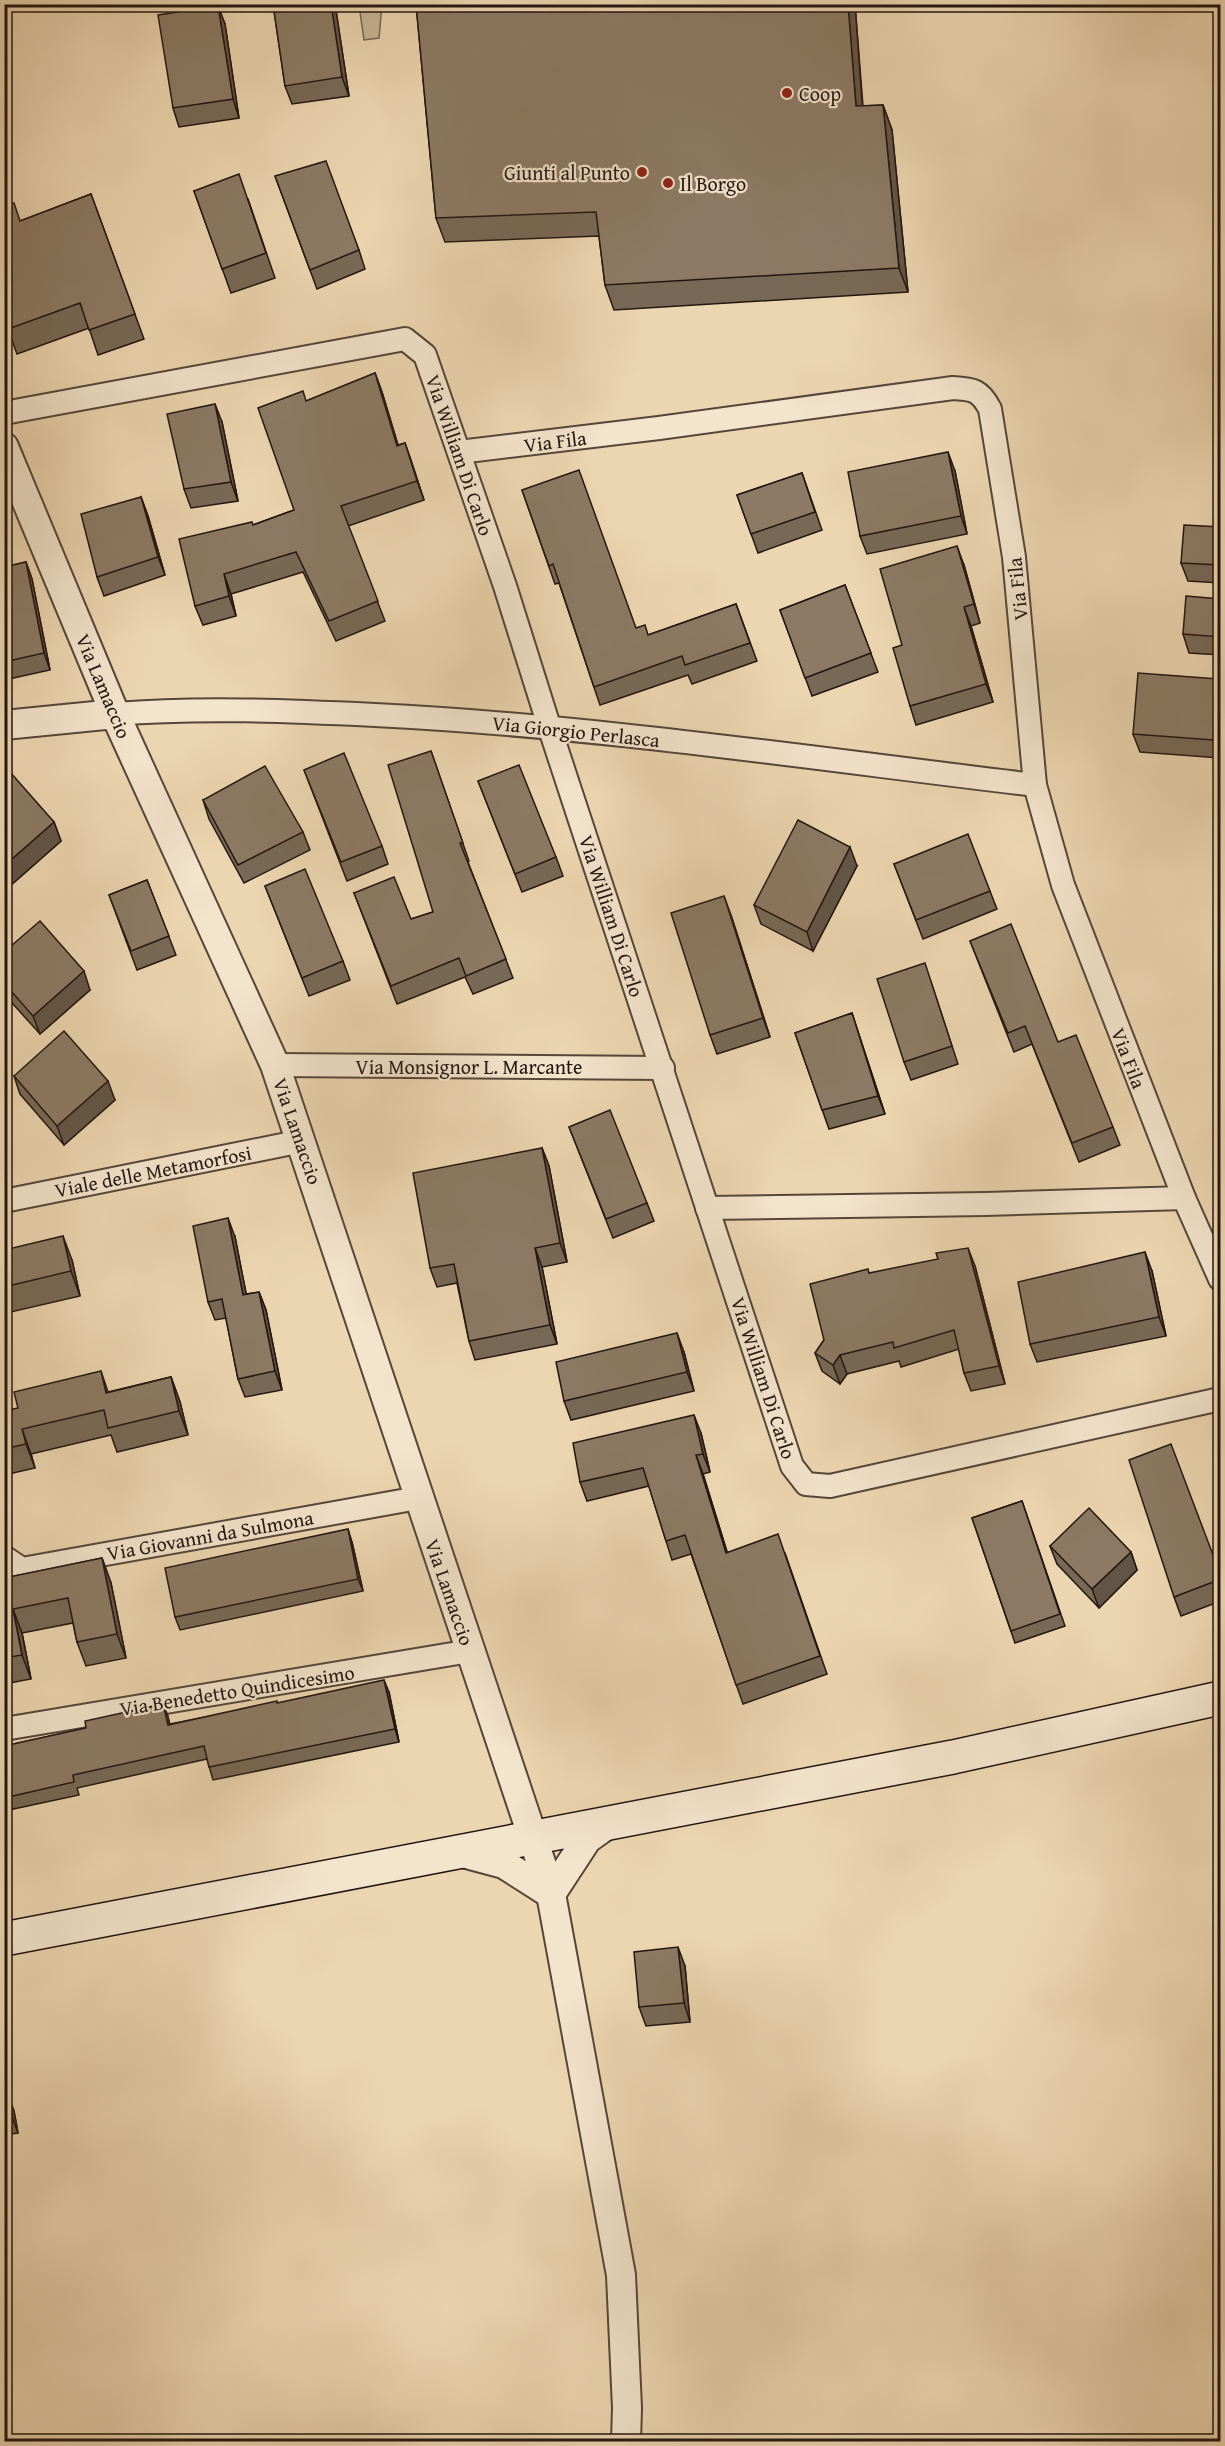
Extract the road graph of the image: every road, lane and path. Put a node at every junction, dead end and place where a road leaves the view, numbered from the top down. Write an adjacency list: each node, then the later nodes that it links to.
1 (4, 413): 3 (street, Via William Di Carlo)
2 (4, 447): 4 (street, Via Lamaccio)
3 (459, 452): 6 (street, Via William Di Carlo); 7 (street, Via Fila)
4 (115, 714): 5 (street); 6 (street, Via Giorgio Perlasca); 8 (street, Via Lamaccio)
5 (4, 725)
6 (549, 726): 7 (street, Via Giorgio Perlasca); 9 (street, Via William Di Carlo)
7 (1035, 785): 11 (street, Via Fila)
8 (275, 1065): 9 (street, Via Monsignor L. Marcante); 10 (street, Via Lamaccio)
9 (663, 1068): 13 (street, Via William Di Carlo)
10 (302, 1141): 12 (street, Viale delle Metamorfosi); 16 (street, Via Lamaccio)
11 (1184, 1198): 13 (street); 14 (street, Via Fila)
12 (4, 1201)
13 (707, 1208): 15 (street, Via William Di Carlo)
14 (1221, 1279)
15 (1221, 1399)
16 (418, 1498): 17 (street, Via Giovanni da Sulmona); 18 (street, Via Lamaccio)
17 (4, 1557)
18 (470, 1651): 20 (street, Via Benedetto Quindicesimo); 22 (street, Via Lamaccio)
19 (1221, 1698): 21 (main road)
20 (4, 1729)
21 (611, 1822): 22 (main road); 24 (street)
22 (533, 1838): 23 (main road); 24 (street, Via Lamaccio)
23 (457, 1852): 24 (street); 25 (main road)
24 (551, 1894): 26 (street, Via Lamaccio)
25 (4, 1939)
26 (626, 2442)

